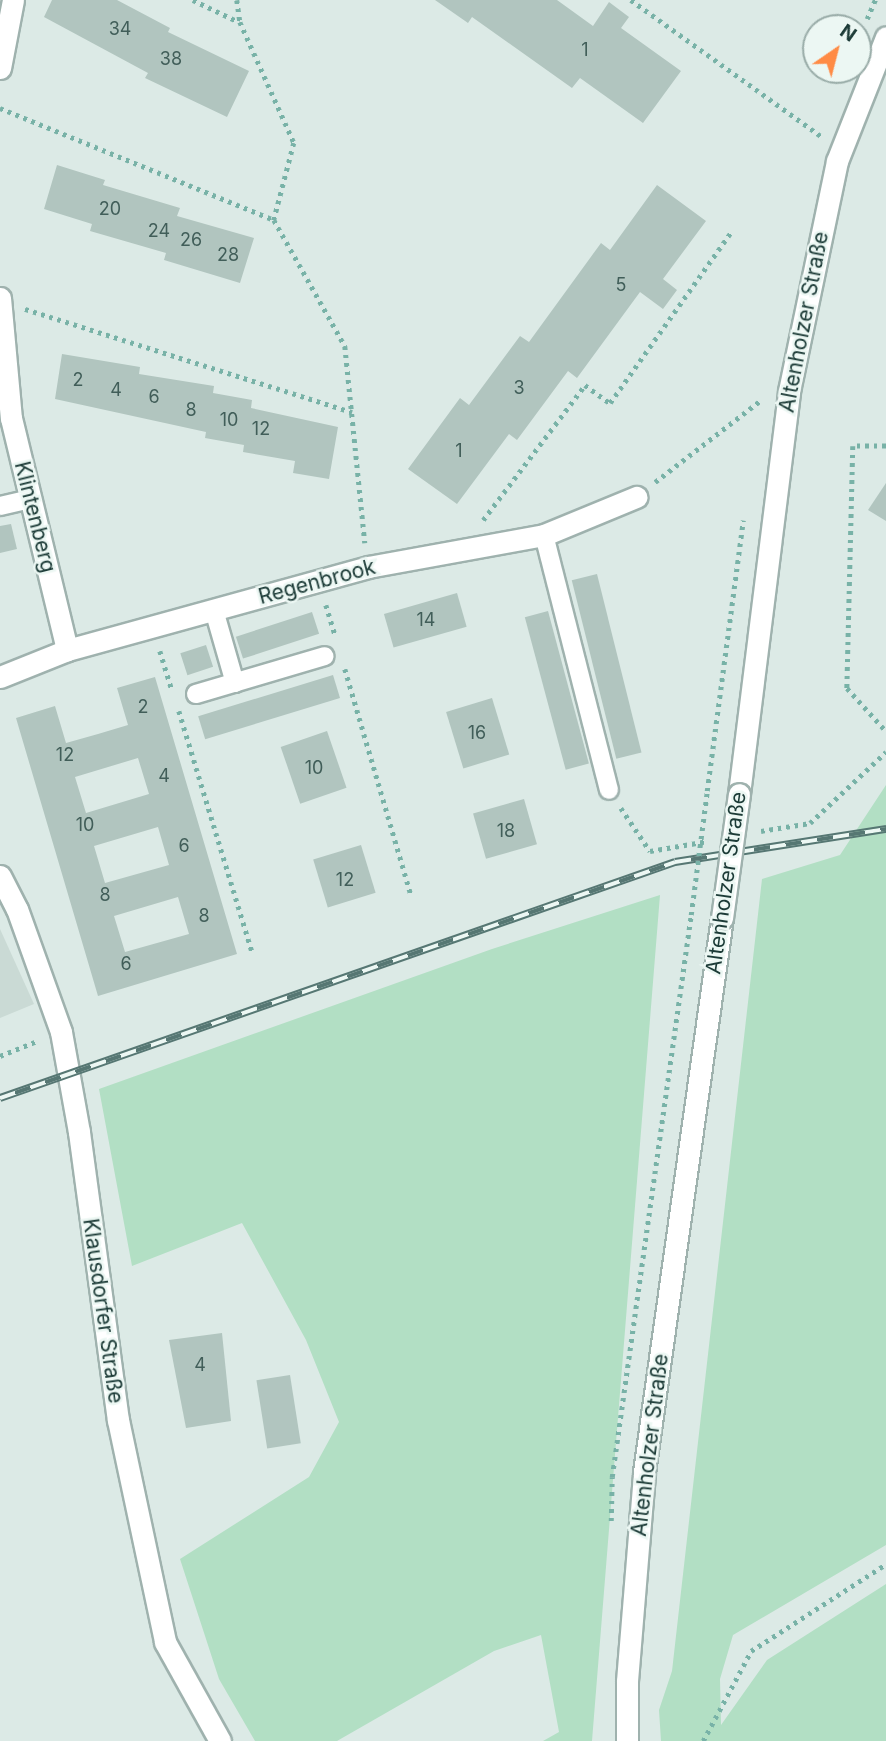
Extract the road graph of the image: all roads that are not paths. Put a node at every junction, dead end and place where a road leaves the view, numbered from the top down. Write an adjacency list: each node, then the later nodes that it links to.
1 (13, 0): 3 (street)
2 (886, 37): 19 (street, Altenholzer Straße, bridge)
3 (0, 68)
4 (0, 300): 5 (street, Klintenberg)
5 (5, 403): 7 (street, Klintenberg)
6 (636, 497): 9 (street, Regenbrook)
7 (30, 499): 8 (lane); 11 (street, Klintenberg)
8 (0, 506)
9 (544, 536): 10 (street, Regenbrook); 16 (lane)
10 (214, 610): 11 (street, Regenbrook); 14 (lane)
11 (67, 650): 13 (street, Regenbrook)
12 (326, 656): 14 (lane)
13 (0, 677)
14 (235, 683): 15 (lane)
15 (196, 694)
16 (610, 790)
17 (0, 876): 18 (street, Klausdorfer Straße)
18 (220, 1741)
19 (627, 1741)

